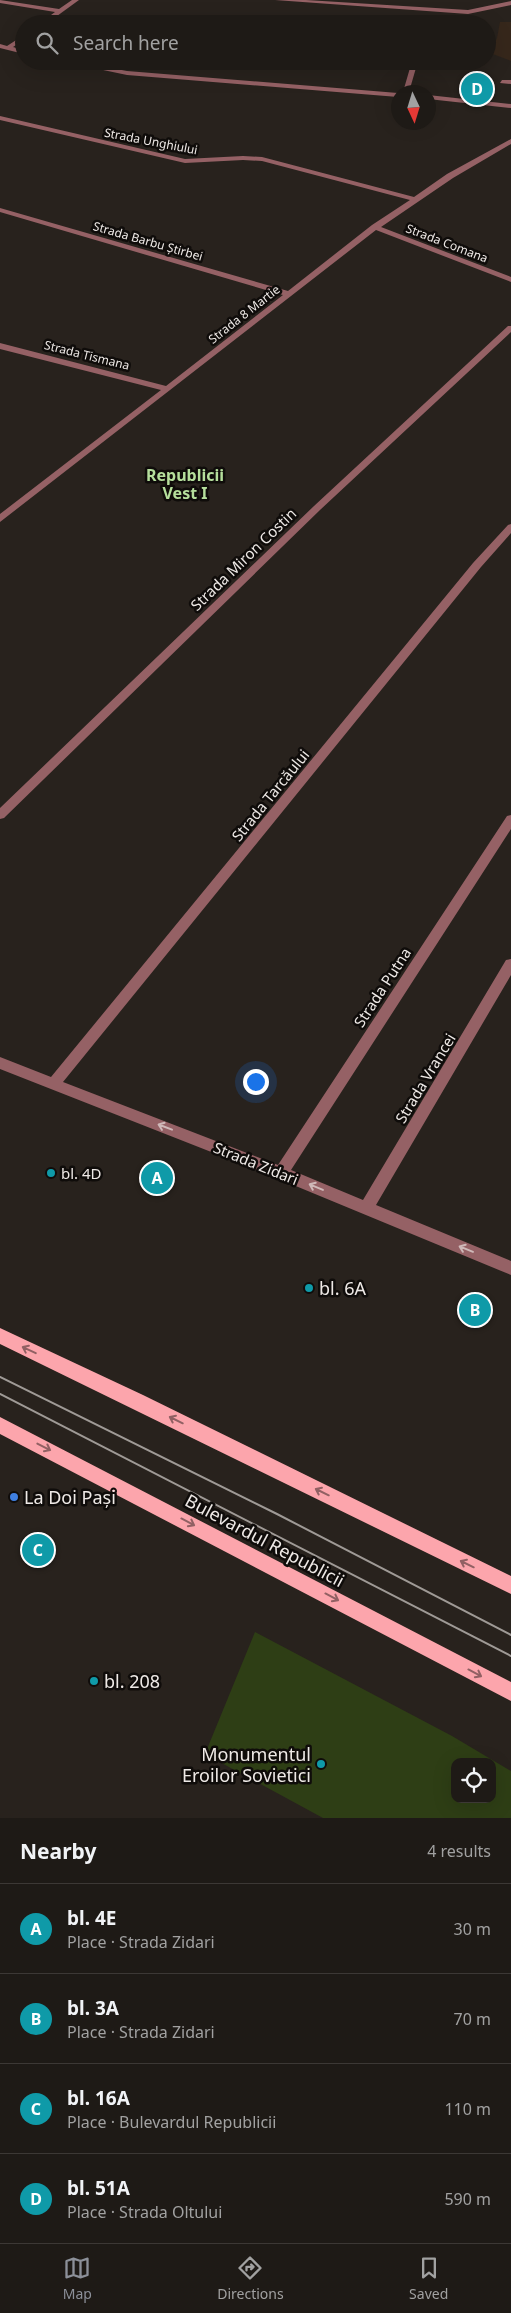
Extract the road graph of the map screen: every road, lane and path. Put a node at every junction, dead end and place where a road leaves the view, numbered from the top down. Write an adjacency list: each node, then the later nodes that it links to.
1 (76, 0): 7 (street)
2 (278, 0): 6 (street)
3 (392, 0): 6 (street)
4 (0, 1): 7 (street)
5 (511, 3): 6 (street)
6 (398, 8)
7 (60, 11): 8 (street)
8 (54, 15)
9 (15, 43): 11 (street)
10 (0, 46): 11 (street)
11 (8, 48): 12 (street)
12 (15, 50)
13 (111, 70): 18 (street)
14 (412, 70): 17 (street)
15 (502, 82): 16 (street)
16 (511, 82)
17 (408, 85)
18 (391, 94)
19 (436, 98): 20 (street)
20 (511, 106)
21 (0, 118): 23 (street, Strada Unghiului)
22 (511, 141): 23 (street, Strada 8 Martie)
23 (414, 199): 25 (street, Strada 8 Martie)
24 (0, 210): 27 (street, Strada Barbu Știrbei)
25 (375, 227): 26 (street, Strada Comana); 27 (street, Strada 8 Martie)
26 (511, 280)
27 (290, 294): 30 (street, Strada 8 Martie)
28 (511, 328): 33 (street, Strada Miron Costin)
29 (0, 346): 30 (street, Strada Tismana)
30 (168, 389): 31 (street, Strada 8 Martie)
31 (0, 519)
32 (511, 527): 37 (street, Strada Tarcăului)
33 (0, 815)
34 (511, 819): 38 (street, Strada Putna)
35 (511, 964): 39 (street, Strada Vrancei)
36 (0, 1063): 37 (street, Strada Zidari)
37 (53, 1084): 38 (street, Strada Zidari, one-way to 37)
38 (280, 1173): 39 (street, Strada Zidari, one-way to 38)
39 (366, 1208): 40 (street, Strada Zidari, one-way to 39)
40 (510, 1266)
41 (0, 1336): 43 (main road, one-way to 41)
42 (0, 1425): 44 (main road, Bulevardul Republicii, one-way to 44)
43 (511, 1585)
44 (511, 1692)

